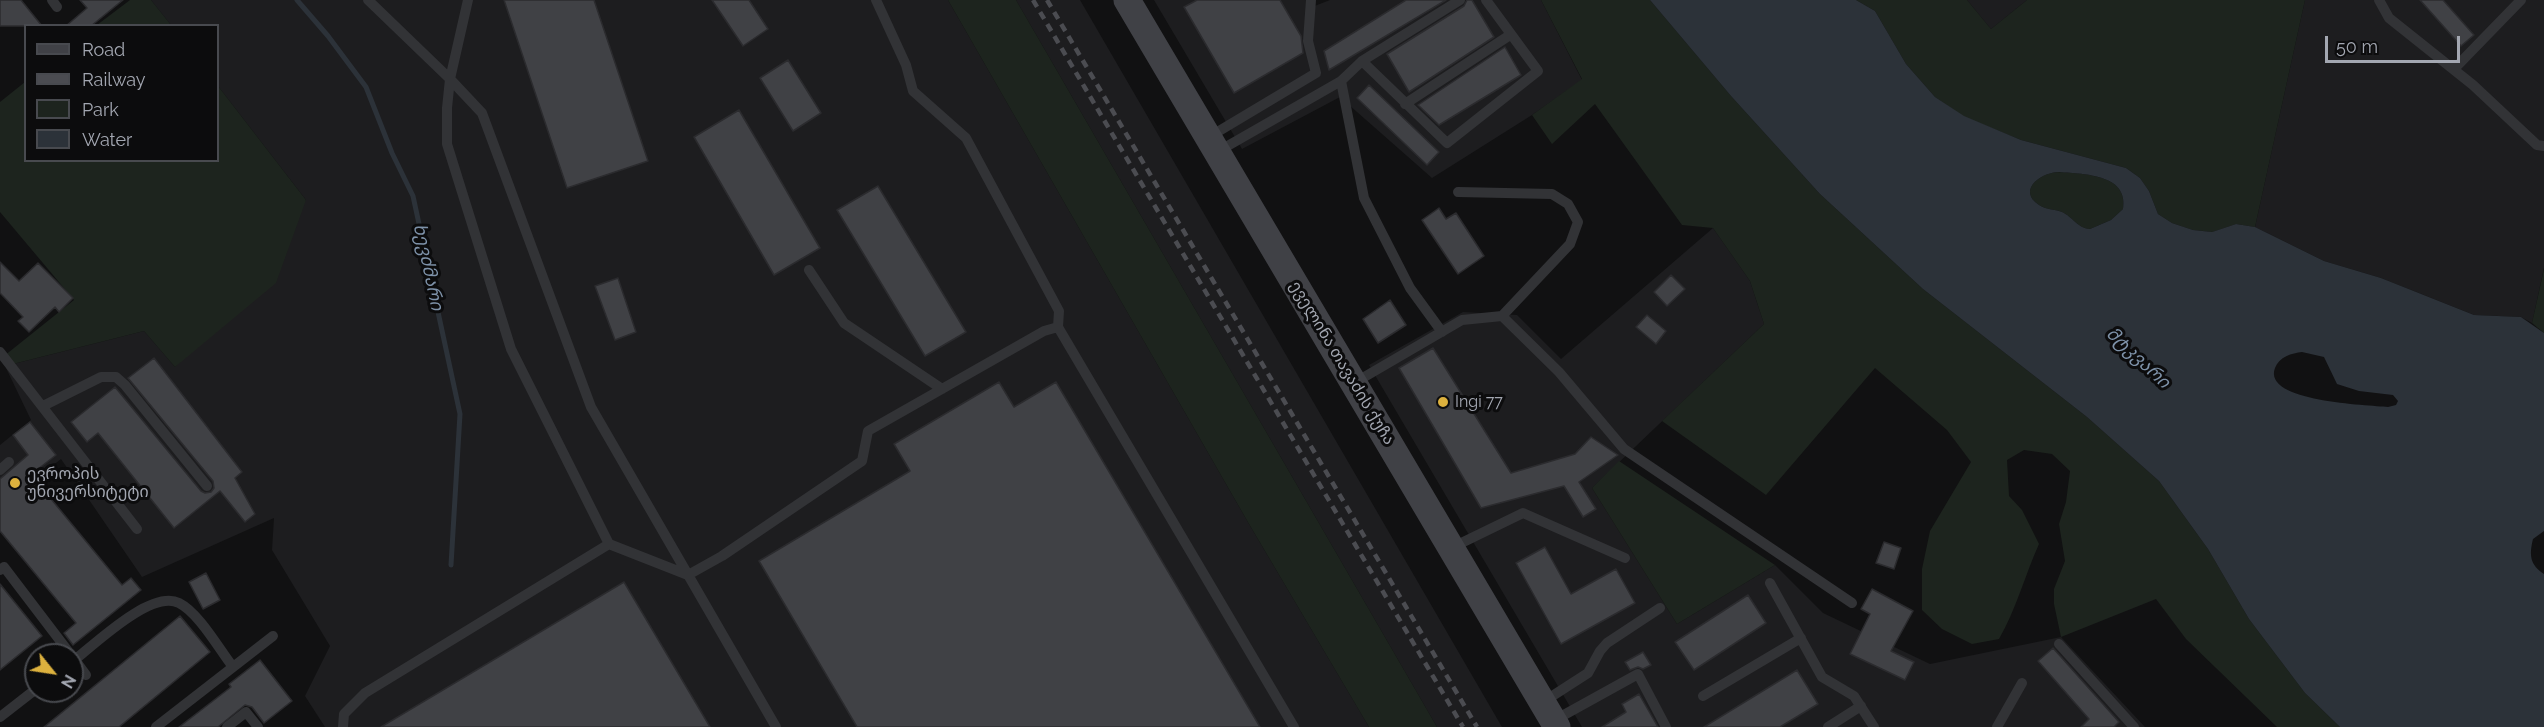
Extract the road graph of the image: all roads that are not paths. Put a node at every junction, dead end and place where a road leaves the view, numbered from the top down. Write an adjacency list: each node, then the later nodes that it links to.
1 (368, 0): 13 (lane)
2 (468, 0): 13 (lane)
3 (876, 0): 21 (lane)
4 (1127, 0): 16 (main road, ეველინა თავაძის ქუჩა)
5 (1311, 0): 16 (lane)
6 (1460, 0): 11 (lane)
7 (1486, 0): 10 (lane)
8 (2379, 0): 12 (lane)
9 (2521, 0): 12 (lane)
10 (1510, 34): 15 (lane); 15 (lane)
11 (1362, 61): 14 (lane); 15 (lane)
12 (2454, 69): 17 (lane)
13 (450, 79): 29 (lane); 33 (lane)
14 (1341, 81): 16 (lane); 22 (lane)
15 (1405, 104)
16 (1213, 145): 24 (main road, ეველინა თავაძის ქუჩა)
17 (2544, 146)
18 (1458, 192): 20 (lane)
19 (809, 270): 25 (lane)
20 (1502, 316): 22 (lane); 35 (lane)
21 (1058, 327): 25 (lane); 56 (lane)
22 (1442, 332): 24 (lane)
23 (0, 352): 26 (lane)
24 (1354, 383): 30 (main road, ეველინა თავაძის ქუჩა)
25 (942, 389): 33 (lane)
26 (43, 406): 27 (lane); 28 (lane)
27 (207, 486)
28 (137, 529)
29 (609, 544): 33 (lane); 54 (lane)
30 (1452, 548): 31 (lane); 50 (main road, ეველინა თავაძის ქუჩა)
31 (1625, 558)
32 (0, 570): 39 (lane)
33 (688, 575): 55 (lane)
34 (1770, 584): 38 (lane)
35 (1852, 603)
36 (1660, 608): 50 (lane)
37 (273, 636): 42 (lane)
38 (1801, 638): 46 (lane); 48 (lane)
39 (61, 643)
40 (2059, 644): 61 (lane)
41 (84, 649): 42 (lane)
42 (232, 667): 51 (lane)
43 (84, 673): 44 (lane)
44 (86, 675)
45 (2022, 683): 60 (lane)
46 (1703, 696)
47 (24, 698): 49 (lane)
48 (1861, 706): 58 (lane); 59 (lane)
49 (0, 717)
50 (1551, 717): 57 (lane)
51 (156, 727)
52 (227, 727): 53 (lane)
53 (258, 727)
54 (343, 727)
55 (776, 727)
56 (1294, 727)
57 (1666, 727)
58 (1828, 727)
59 (1874, 727)
60 (1997, 727)
61 (2134, 727)

